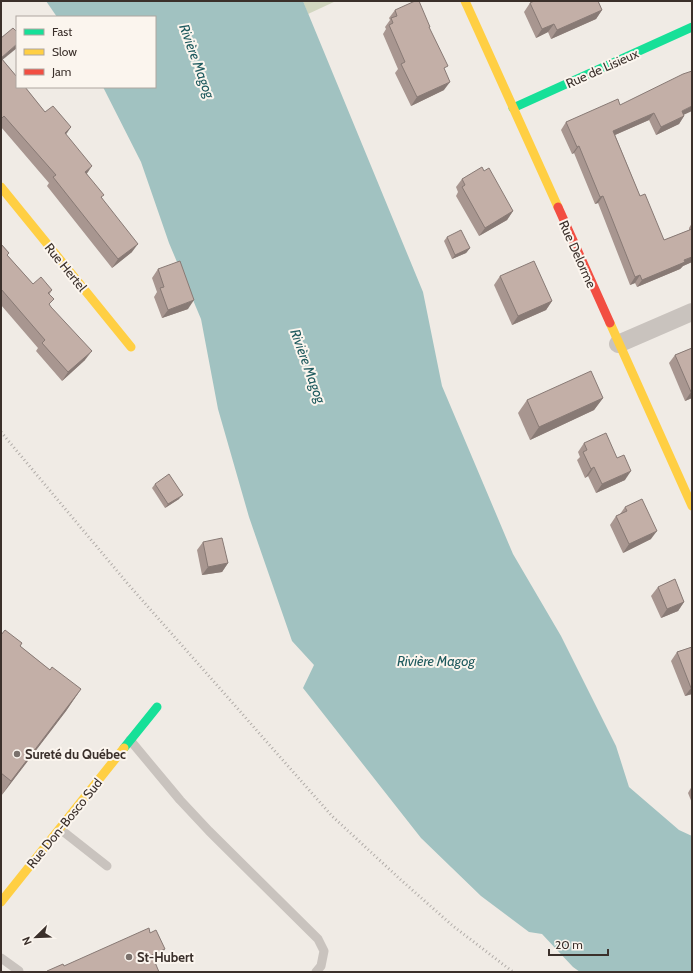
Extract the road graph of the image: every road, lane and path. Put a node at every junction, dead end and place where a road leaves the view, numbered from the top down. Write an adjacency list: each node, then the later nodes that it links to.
1 (465, 1): 3 (street, Rue Delorme)
2 (692, 27): 3 (street, Rue de Lisieux)
3 (513, 108): 6 (street, Rue Delorme)
4 (1, 187): 7 (street, Rue Hertel)
5 (692, 312): 6 (street)
6 (618, 344): 8 (street, Rue Delorme)
7 (131, 347)
8 (692, 506)
9 (158, 707): 10 (street, Rue Don-Bosco Sud)
10 (130, 740): 11 (street, Rue Don-Bosco Sud); 16 (lane)
11 (60, 829): 12 (lane); 13 (street, Rue Don-Bosco Sud)
12 (107, 866)
13 (1, 902)
14 (1, 958): 15 (lane)
15 (19, 971)
16 (316, 972)

